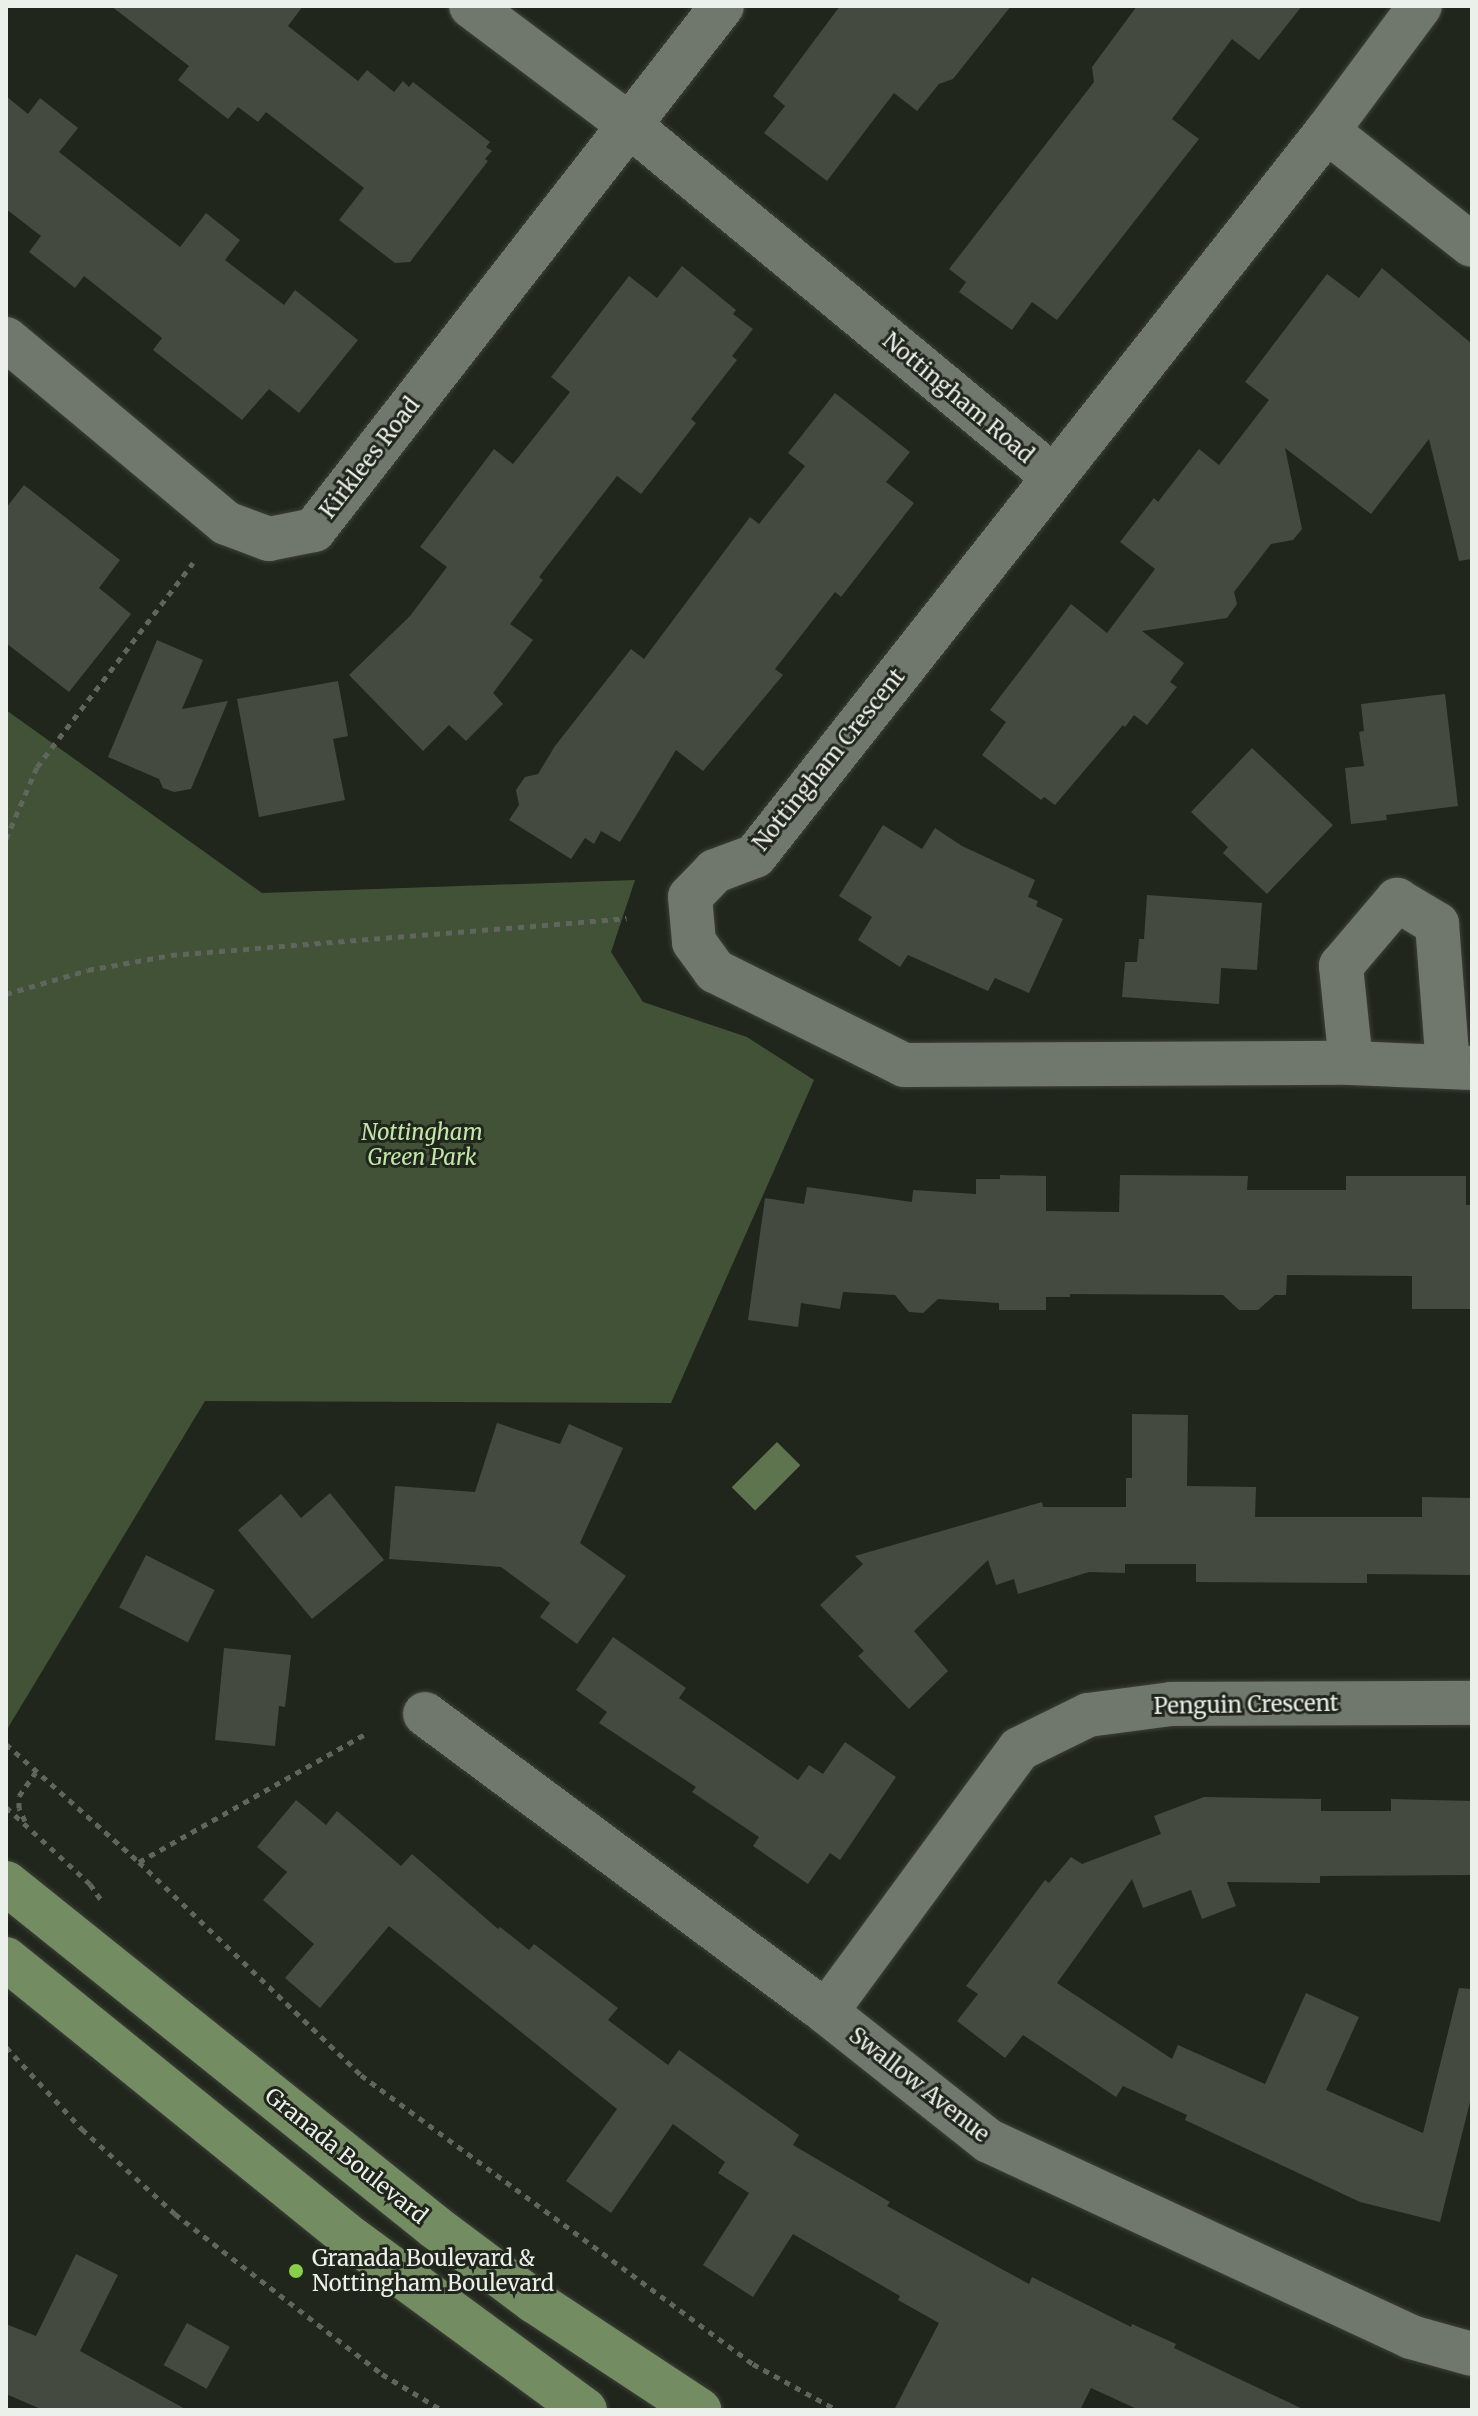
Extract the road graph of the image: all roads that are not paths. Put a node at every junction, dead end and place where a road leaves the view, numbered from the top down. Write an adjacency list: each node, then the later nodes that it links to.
1 (471, 6): 4 (street, Nottingham Road)
2 (722, 6): 4 (street, Kirklees Road)
3 (1420, 6): 5 (street, Nottingham Road)
4 (628, 124): 7 (street, Kirklees Road); 8 (street, Nottingham Road)
5 (1327, 131): 6 (street); 8 (street, Nottingham Road)
6 (1472, 245)
7 (6, 339)
8 (1054, 477): 9 (street, Nottingham Crescent)
9 (1351, 1063): 10 (street, Nottingham Crescent); 10 (street, Nottingham Crescent)
10 (1460, 1067)
11 (1472, 1703): 15 (street, Penguin Crescent)
12 (425, 1714): 15 (street, Swallow Avenue)
13 (6, 1883): 18 (main road, Granada Boulevard)
14 (6, 1959): 17 (main road)
15 (826, 2012): 16 (street, Swallow Avenue)
16 (1472, 2354)
17 (585, 2410)
18 (699, 2410)

